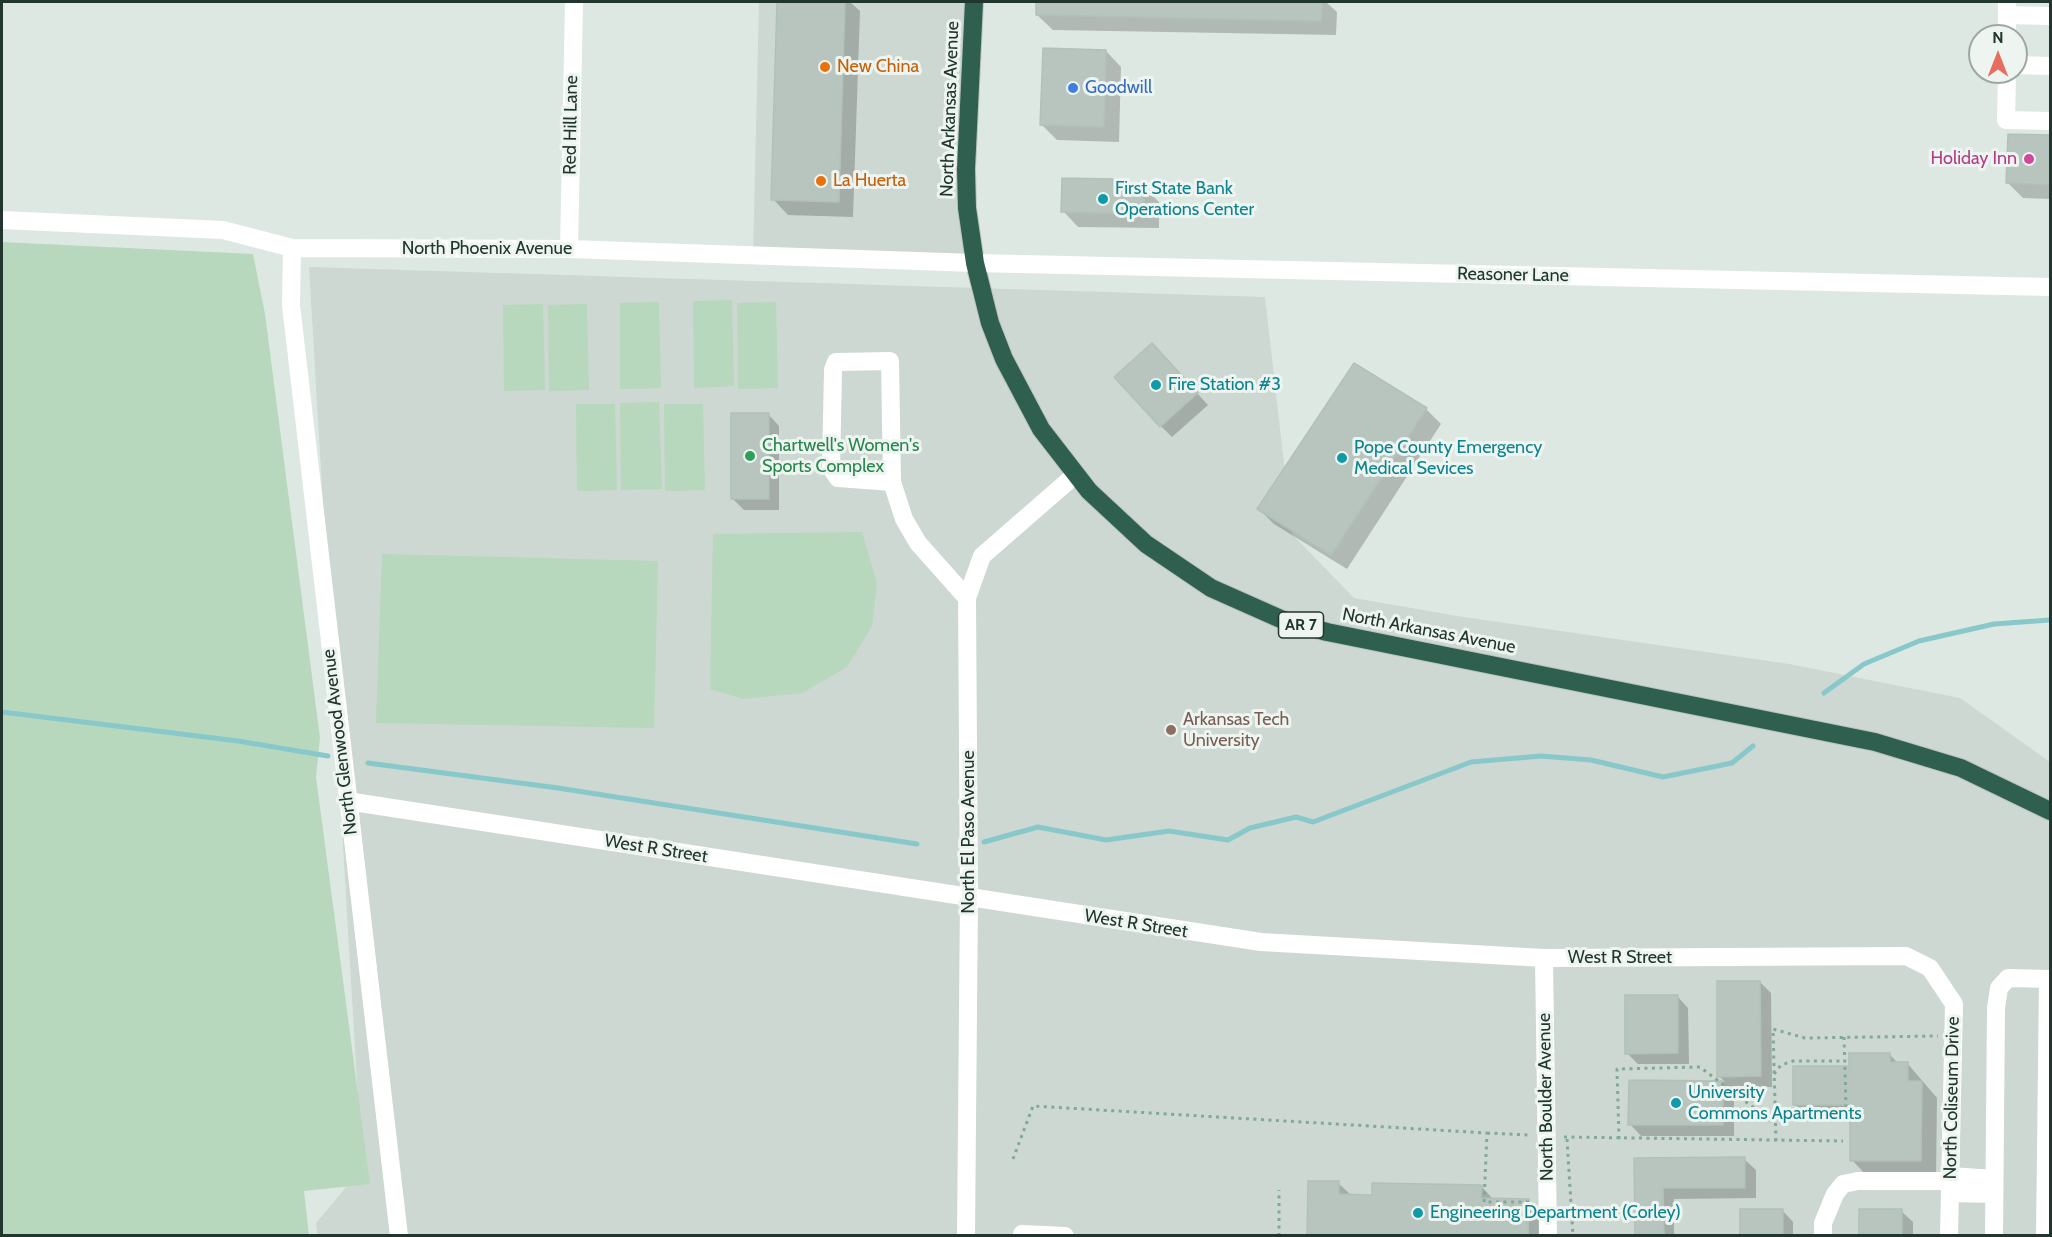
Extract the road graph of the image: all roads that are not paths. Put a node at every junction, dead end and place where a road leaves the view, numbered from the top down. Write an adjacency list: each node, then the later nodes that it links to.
1 (574, 2): 12 (street, Red Hill Lane)
2 (974, 2): 13 (highway, North Arkansas Avenue / AR 7)
3 (2007, 8): 4 (street); 5 (street)
4 (2050, 16)
5 (2007, 24)
6 (2028, 65): 7 (street)
7 (2050, 66)
8 (2007, 84): 9 (street)
9 (2050, 121)
10 (2, 220): 11 (street, North Phoenix Avenue)
11 (292, 248): 12 (street, North Phoenix Avenue); 18 (street, North Glenwood Avenue)
12 (569, 249): 13 (street, North Phoenix Avenue)
13 (975, 263): 14 (street, Reasoner Lane); 15 (highway, North Arkansas Avenue / AR 7)
14 (2050, 287)
15 (1075, 475): 17 (street, North El Paso Avenue); 19 (highway, North Arkansas Avenue / AR 7)
16 (892, 482): 16 (street); 17 (street)
17 (967, 598): 20 (street, North El Paso Avenue)
18 (347, 801): 20 (street, West R Street); 27 (street, North Glenwood Avenue)
19 (2050, 811)
20 (969, 898): 21 (street, West R Street); 28 (street, North El Paso Avenue)
21 (1544, 958): 22 (street, West R Street); 30 (street, North Boulder Avenue)
22 (1930, 968): 24 (street, North Coliseum Drive)
23 (2049, 979): 25 (street); 34 (street)
24 (1950, 1183): 25 (street); 31 (street); 32 (street, North Coliseum Drive)
25 (1994, 1187): 33 (street)
26 (1022, 1234): 29 (street)
27 (399, 1236)
28 (966, 1236)
29 (1065, 1236)
30 (1548, 1236)
31 (1823, 1236)
32 (1949, 1236)
33 (1994, 1236)
34 (2045, 1236)

